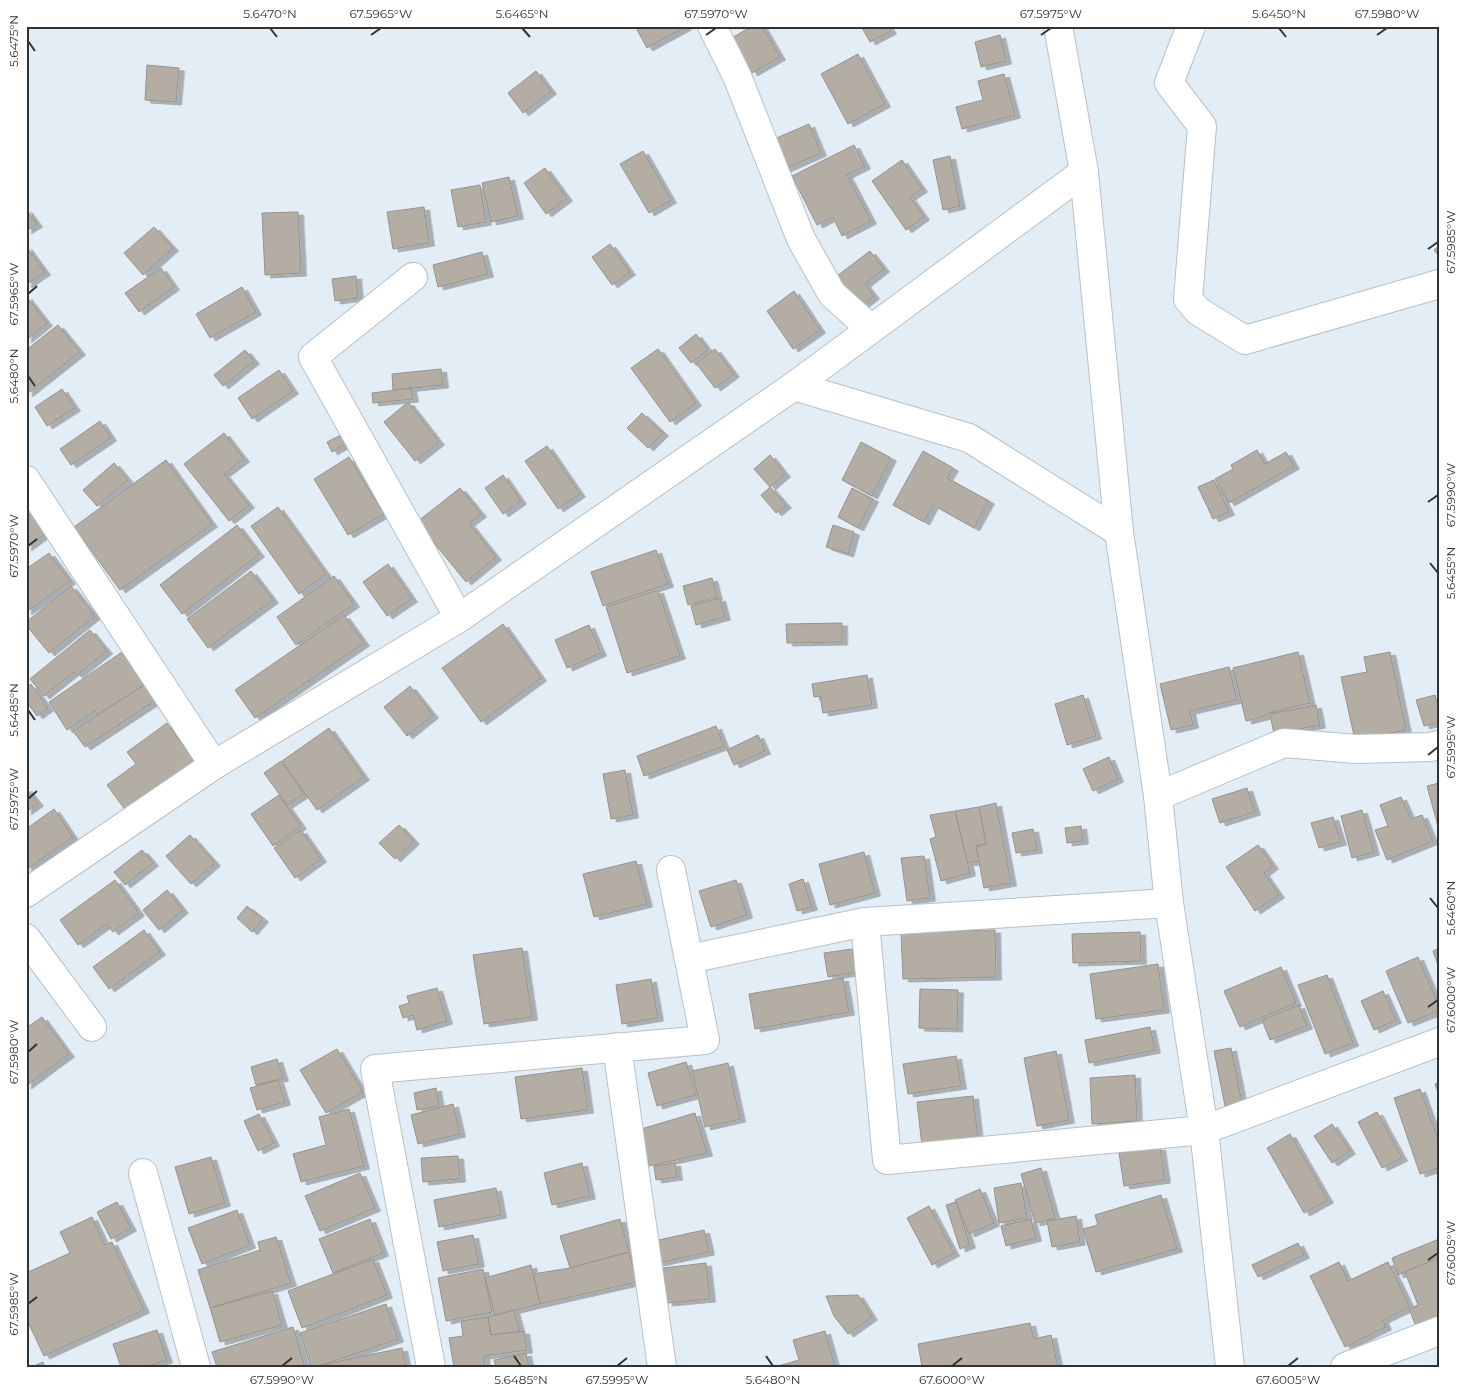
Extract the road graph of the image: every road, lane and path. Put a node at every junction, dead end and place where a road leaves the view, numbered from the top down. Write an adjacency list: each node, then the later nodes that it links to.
1 (712, 26): 7 (street)
2 (1058, 26): 4 (street)
3 (1191, 26): 6 (street)
4 (1084, 172): 7 (street); 10 (street)
5 (413, 277): 11 (street)
6 (1439, 284)
7 (872, 329): 8 (street)
8 (794, 386): 10 (street); 11 (street)
9 (26, 480): 13 (street)
10 (1119, 532): 14 (street)
11 (458, 618): 13 (street)
12 (1439, 745): 14 (street)
13 (214, 765): 16 (street)
14 (1158, 796): 17 (street)
15 (671, 870): 20 (street)
16 (26, 893)
17 (1168, 903): 18 (street); 24 (street)
18 (865, 922): 20 (street); 24 (street)
19 (26, 938): 21 (street)
20 (689, 959): 23 (street)
21 (92, 1027)
22 (1439, 1042): 24 (street)
23 (617, 1047): 28 (street); 29 (street)
24 (1204, 1130): 30 (street)
25 (143, 1172): 27 (street)
26 (1439, 1331): 31 (street)
27 (196, 1367)
28 (430, 1367)
29 (662, 1367)
30 (1230, 1367)
31 (1345, 1367)

